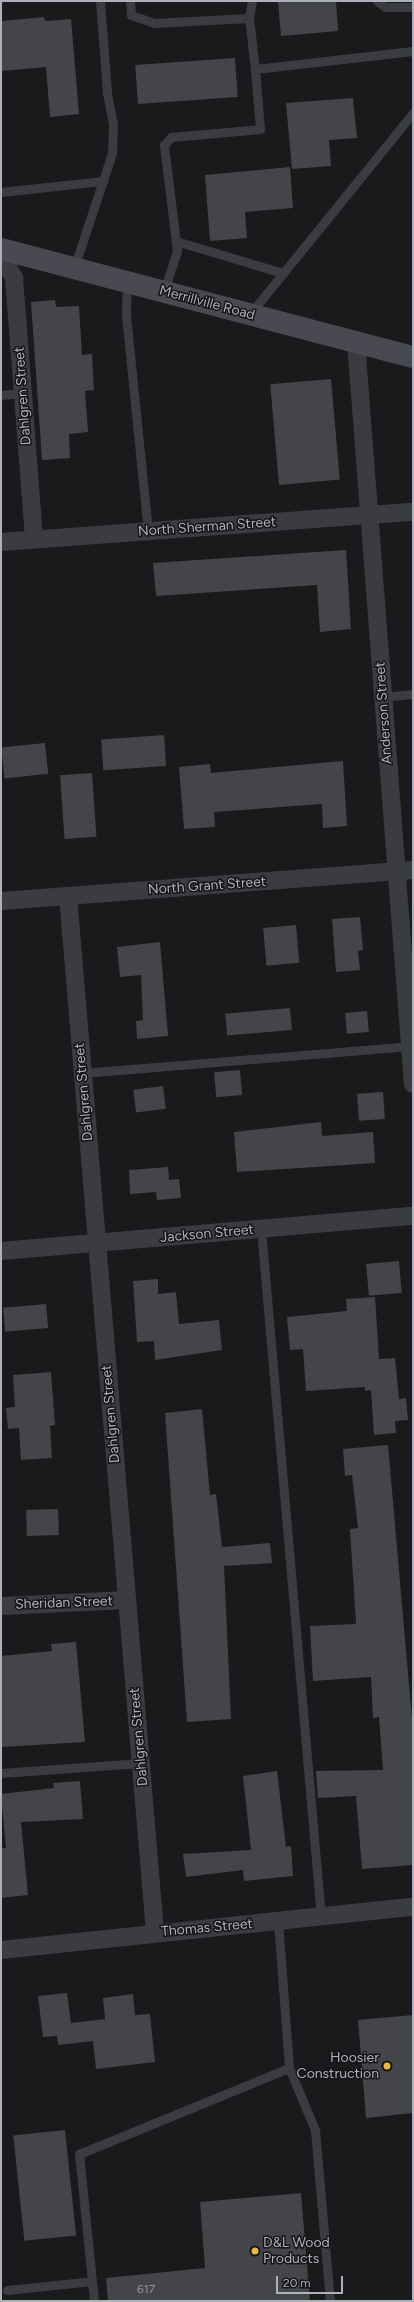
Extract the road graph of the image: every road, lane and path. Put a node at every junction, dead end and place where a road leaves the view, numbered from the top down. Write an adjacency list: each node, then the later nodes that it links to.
1 (100, 1): 10 (lane)
2 (130, 1): 6 (lane)
3 (252, 1): 6 (lane)
4 (377, 1): 5 (lane)
5 (413, 7)
6 (249, 18): 8 (lane)
7 (413, 51): 8 (lane)
8 (255, 69): 12 (lane)
9 (413, 113): 16 (lane)
10 (103, 181): 11 (lane); 15 (lane)
11 (1, 192)
12 (176, 241): 16 (lane); 18 (lane)
13 (1, 249): 15 (street, Merrillville Road)
14 (1, 256): 22 (street, Dahlgren Street)
15 (74, 268): 17 (street, Merrillville Road)
16 (283, 273): 19 (lane)
17 (127, 282): 18 (street, Merrillville Road); 26 (lane)
18 (164, 291): 19 (street, Merrillville Road)
19 (250, 314): 20 (street, Merrillville Road)
20 (356, 342): 21 (street, Merrillville Road); 25 (street, Anderson Street)
21 (413, 357)
22 (23, 393): 23 (lane); 27 (street, Dahlgren Street)
23 (1, 395)
24 (413, 512): 25 (street, North Sherman Street)
25 (370, 515): 26 (street, North Sherman Street); 30 (street, Anderson Street)
26 (148, 531): 27 (street, North Sherman Street)
27 (34, 539): 28 (street, North Sherman Street)
28 (1, 542)
29 (413, 694): 30 (lane)
30 (383, 697): 31 (street, Anderson Street)
31 (404, 871): 32 (street, North Grant Street); 34 (street, Anderson Street)
32 (68, 896): 33 (street, North Grant Street); 35 (street, Dahlgren Street)
33 (1, 901)
34 (411, 1046): 35 (lane); 36 (street, Anderson Street)
35 (83, 1073): 39 (street, Dahlgren Street)
36 (413, 1084)
37 (413, 1216): 38 (street, Jackson Street)
38 (261, 1229): 39 (street, Jackson Street); 46 (lane)
39 (97, 1244): 40 (street, Jackson Street); 41 (street, Dahlgren Street)
40 (1, 1251)
41 (127, 1600): 42 (street, Sheridan Street); 43 (street, Dahlgren Street)
42 (1, 1606)
43 (141, 1763): 44 (lane); 48 (street, Dahlgren Street)
44 (1, 1773)
45 (413, 1907): 46 (street, Thomas Street)
46 (321, 1917): 47 (street, Thomas Street)
47 (278, 1921): 48 (street, Thomas Street); 50 (lane)
48 (155, 1932): 49 (street, Thomas Street)
49 (1, 1950)
50 (290, 2068): 51 (lane); 54 (lane)
51 (92, 2281): 52 (lane); 53 (lane)
52 (7, 2290)
53 (94, 2301)
54 (330, 2301)

